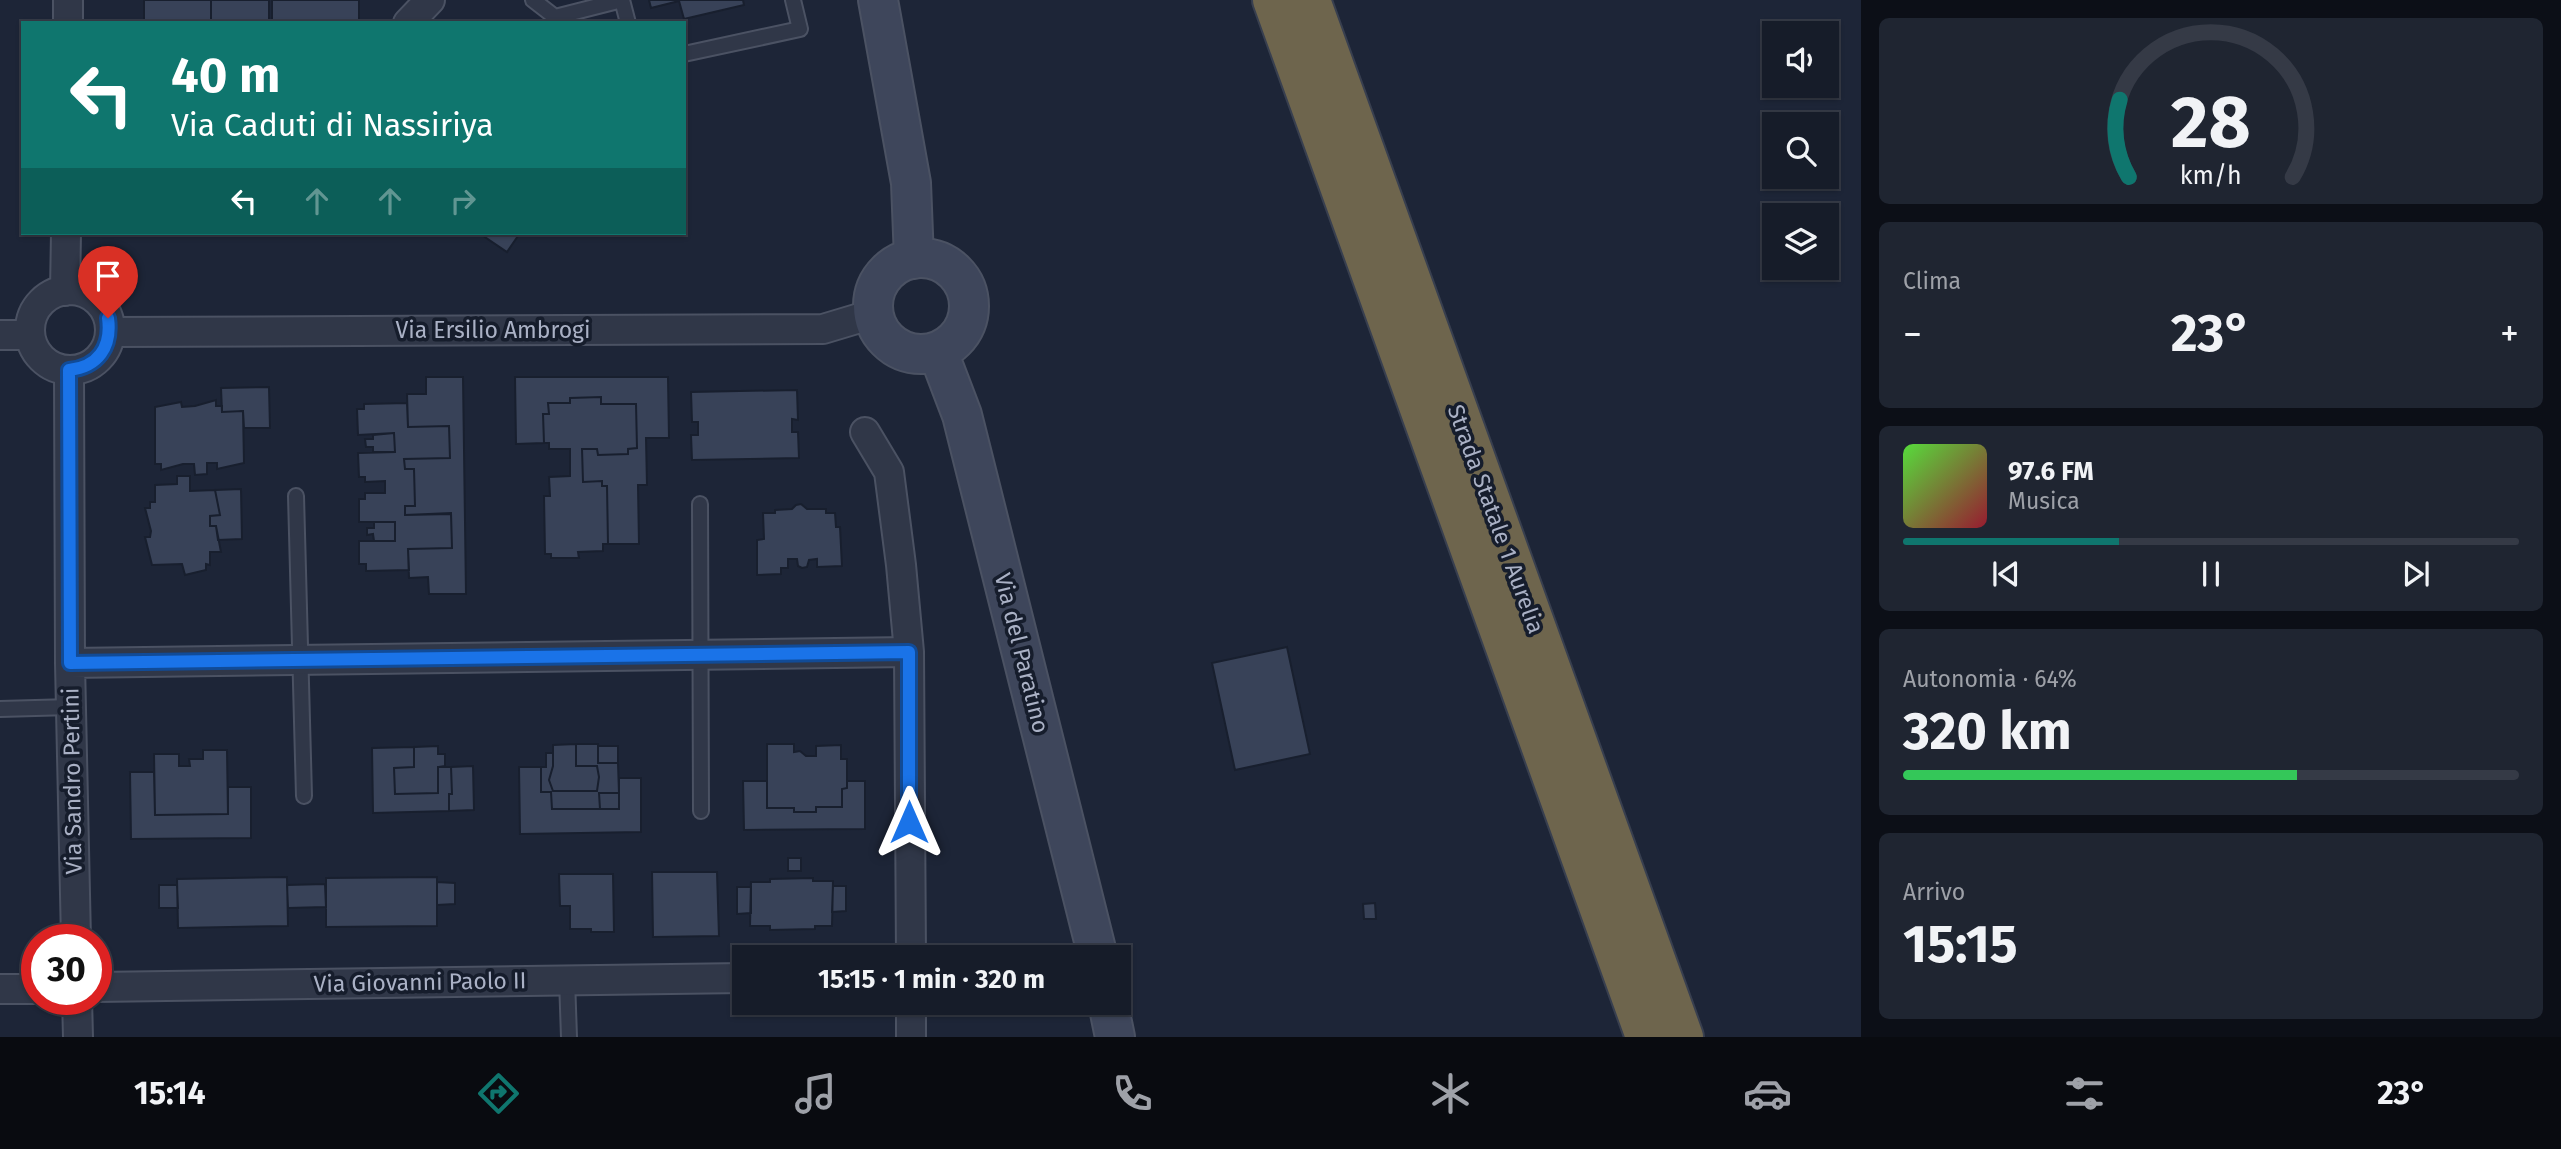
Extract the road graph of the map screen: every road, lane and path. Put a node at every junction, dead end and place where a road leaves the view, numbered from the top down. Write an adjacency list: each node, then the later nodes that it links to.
1 (68, 0): 9 (street)
2 (430, 0): 10 (street)
3 (533, 0): 4 (lane)
4 (622, 0): 11 (lane)
5 (793, 0): 12 (lane)
6 (878, 0): 14 (main road)
7 (1272, 0): 48 (highway, Strada Statale 1 Aurelia)
8 (1311, 0): 49 (highway, Strada Statale 1 Aurelia)
9 (68, 21)
10 (410, 21)
11 (627, 21)
12 (686, 54)
13 (66, 235): 15 (street)
14 (914, 258): 16 (main road); 20 (main road)
15 (65, 291): 17 (street); 19 (street)
16 (873, 314): 17 (street, Via Ersilio Ambrogi); 20 (main road)
17 (110, 332): 21 (street)
18 (0, 335): 19 (street)
19 (30, 335): 21 (street)
20 (937, 352): 35 (main road, Via del Paratino)
21 (69, 370): 28 (street, Via Sandro Pertini)
22 (866, 432): 25 (street)
23 (296, 496): 27 (lane)
24 (700, 504): 26 (lane)
25 (909, 652): 26 (street); 34 (street)
26 (701, 653): 27 (street); 32 (lane)
27 (302, 661): 28 (street); 31 (lane)
28 (70, 663): 29 (street, Via Sandro Pertini)
29 (71, 707): 30 (lane); 33 (street, Via Sandro Pertini)
30 (0, 709)
31 (304, 796)
32 (701, 811)
33 (76, 924)
34 (911, 945)
35 (1095, 945)
36 (732, 978): 37 (street, Via Giovanni Paolo II)
37 (567, 979): 38 (street, Via Giovanni Paolo II); 45 (lane)
38 (112, 987)
39 (0, 989): 40 (street)
40 (21, 989)
41 (77, 1015): 44 (street)
42 (911, 1015): 46 (street)
43 (1110, 1015): 47 (main road)
44 (78, 1037)
45 (569, 1037)
46 (911, 1037)
47 (1115, 1037)
48 (1645, 1037)
49 (1685, 1037)

